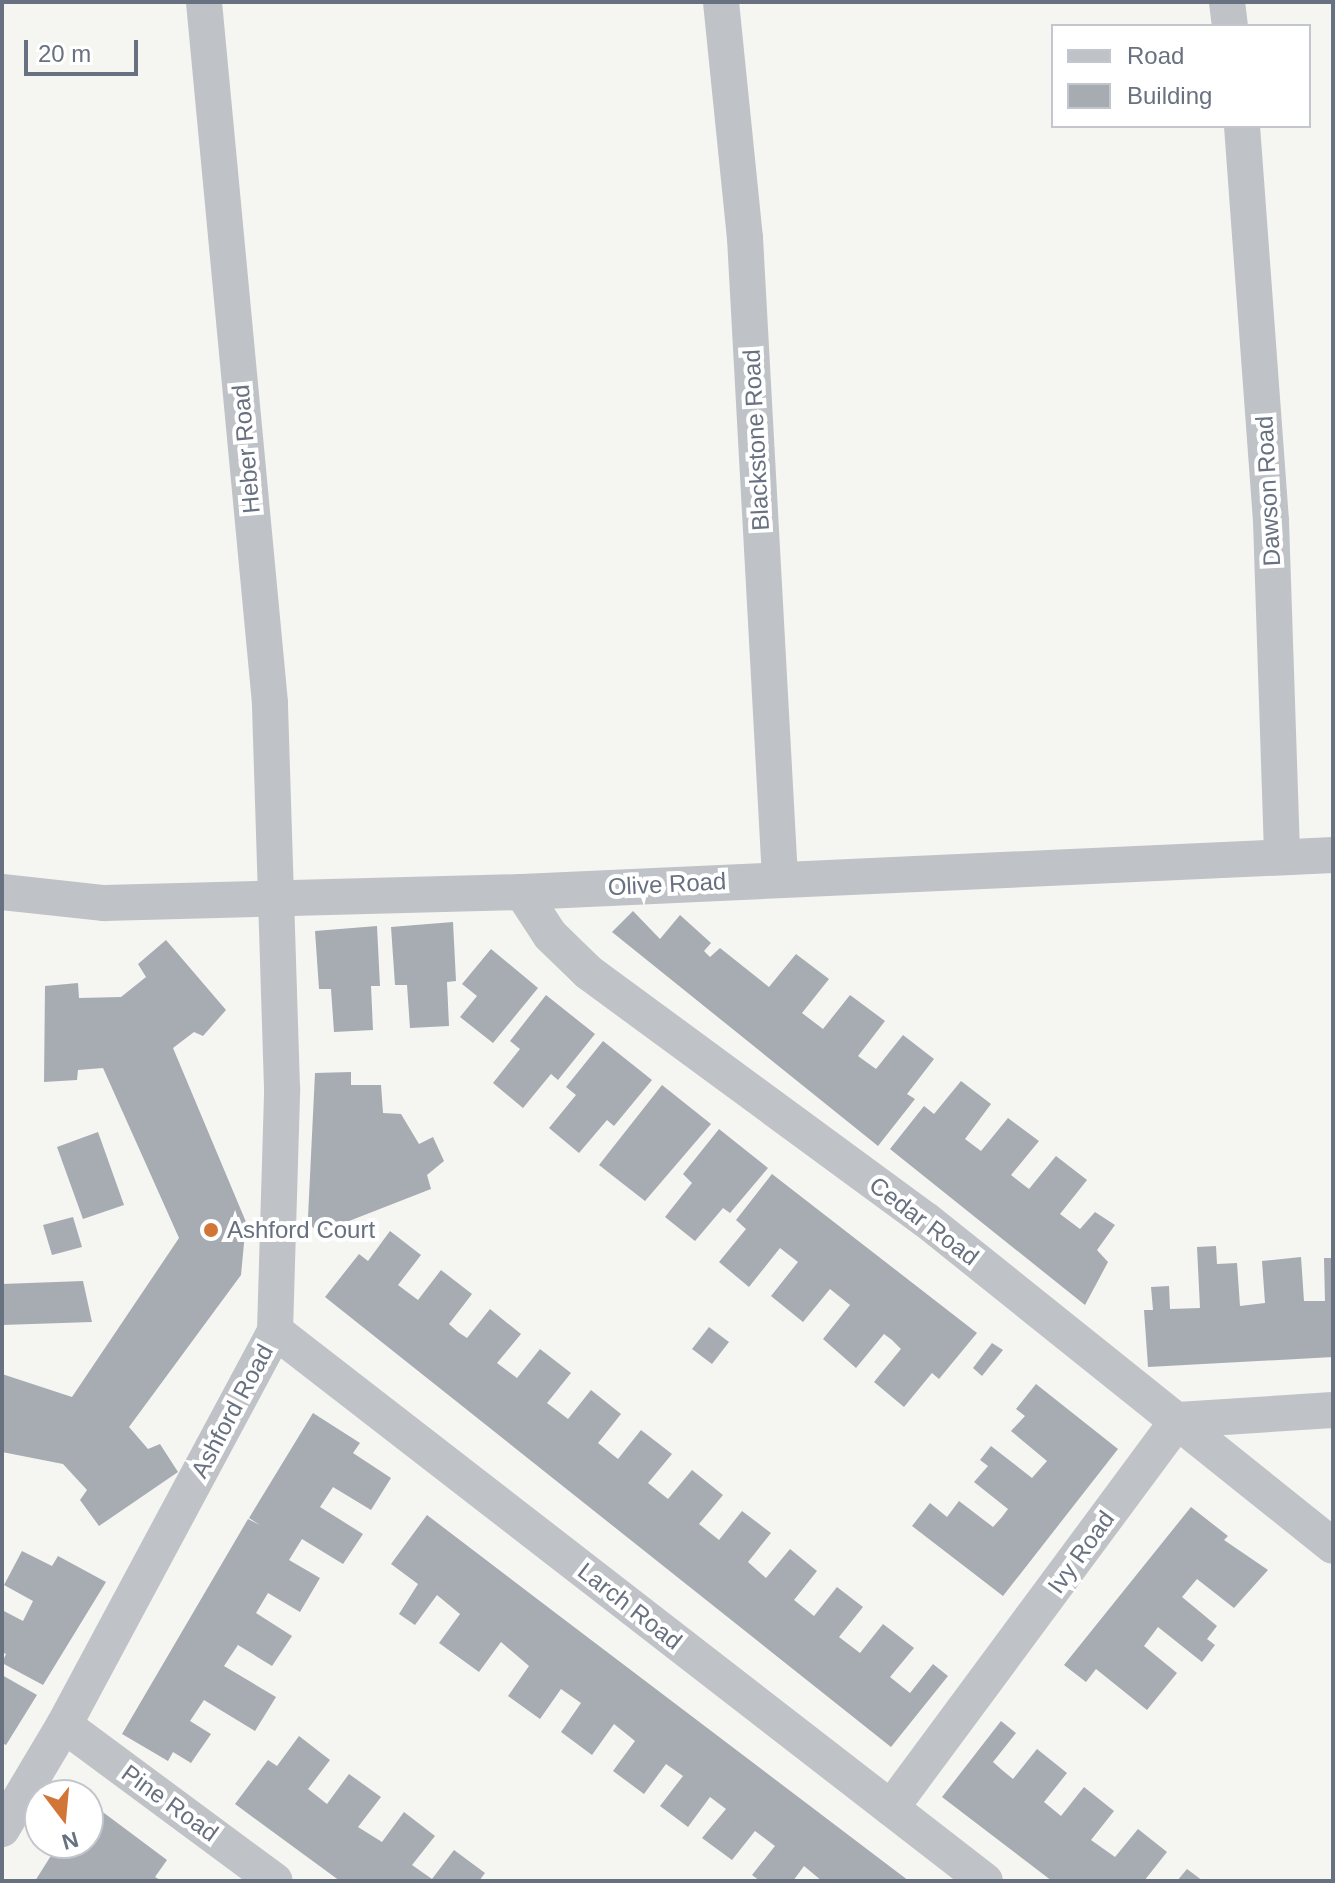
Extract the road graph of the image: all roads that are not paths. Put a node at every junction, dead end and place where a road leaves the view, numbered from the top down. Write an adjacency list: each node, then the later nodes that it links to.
1 (204, 2): 11 (street, Heber Road)
2 (721, 2): 8 (street, Blackstone Road)
3 (1227, 2): 4 (street)
4 (1230, 24)
5 (1242, 128): 7 (street, Dawson Road)
6 (1333, 855): 7 (street, Olive Road)
7 (1282, 857): 8 (street, Olive Road)
8 (780, 878): 10 (street, Olive Road)
9 (2, 892): 11 (street, Olive Road)
10 (522, 892): 11 (street, Olive Road); 14 (street, Cedar Road)
11 (273, 897): 12 (street, Ashford Road)
12 (275, 1331): 16 (street, Ashford Road); 17 (street, Larch Road)
13 (1333, 1410): 14 (street)
14 (1178, 1420): 15 (street, Cedar Road); 17 (street, Ivy Road)
15 (1333, 1546)
16 (64, 1725): 18 (street, Ashford Road); 19 (street, Pine Road)
17 (891, 1808): 20 (street, Larch Road)
18 (2, 1829)
19 (275, 1881)
20 (985, 1881)

